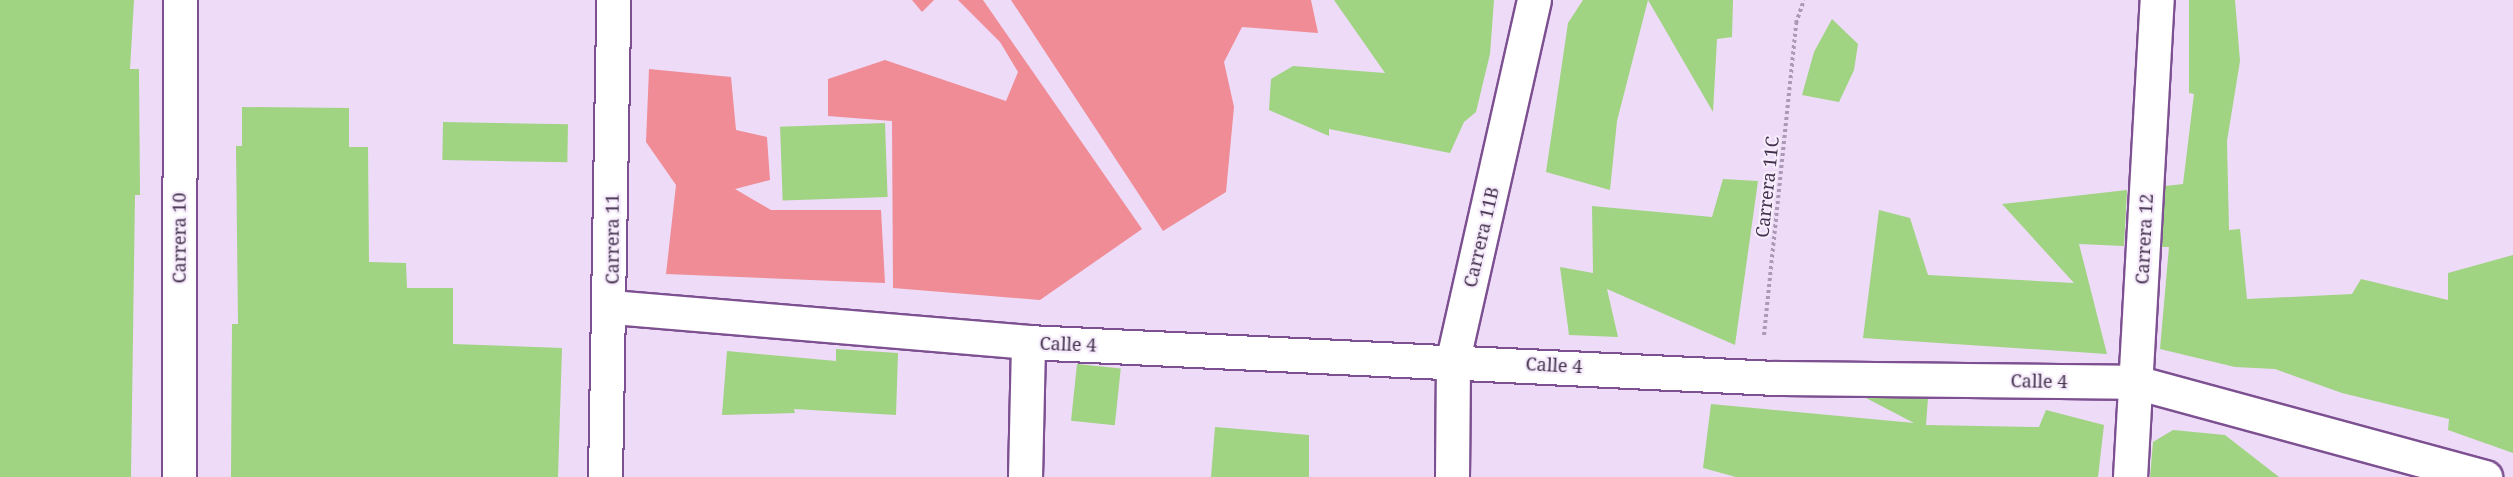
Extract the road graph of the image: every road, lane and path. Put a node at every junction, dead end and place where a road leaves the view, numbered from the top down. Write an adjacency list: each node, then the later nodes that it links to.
1 (180, 0): 11 (street, Carrera 10)
2 (613, 0): 6 (street, Carrera 11)
3 (1534, 0): 8 (street, Carrera 11B)
4 (1804, 0): 9 (path, Carrera 11C)
5 (2157, 0): 10 (street, Carrera 12)
6 (612, 307): 7 (street, Calle 4); 12 (street, Carrera 11)
7 (1028, 342): 8 (street, Calle 4); 13 (street)
8 (1453, 359): 9 (street, Calle 4); 14 (street, Carrera 11B)
9 (1760, 377): 10 (street, Calle 4)
10 (2135, 382): 15 (street, Carrera 12); 16 (street, Calle 4)
11 (179, 477)
12 (605, 477)
13 (1025, 477)
14 (1452, 477)
15 (2130, 477)
16 (2485, 477)

